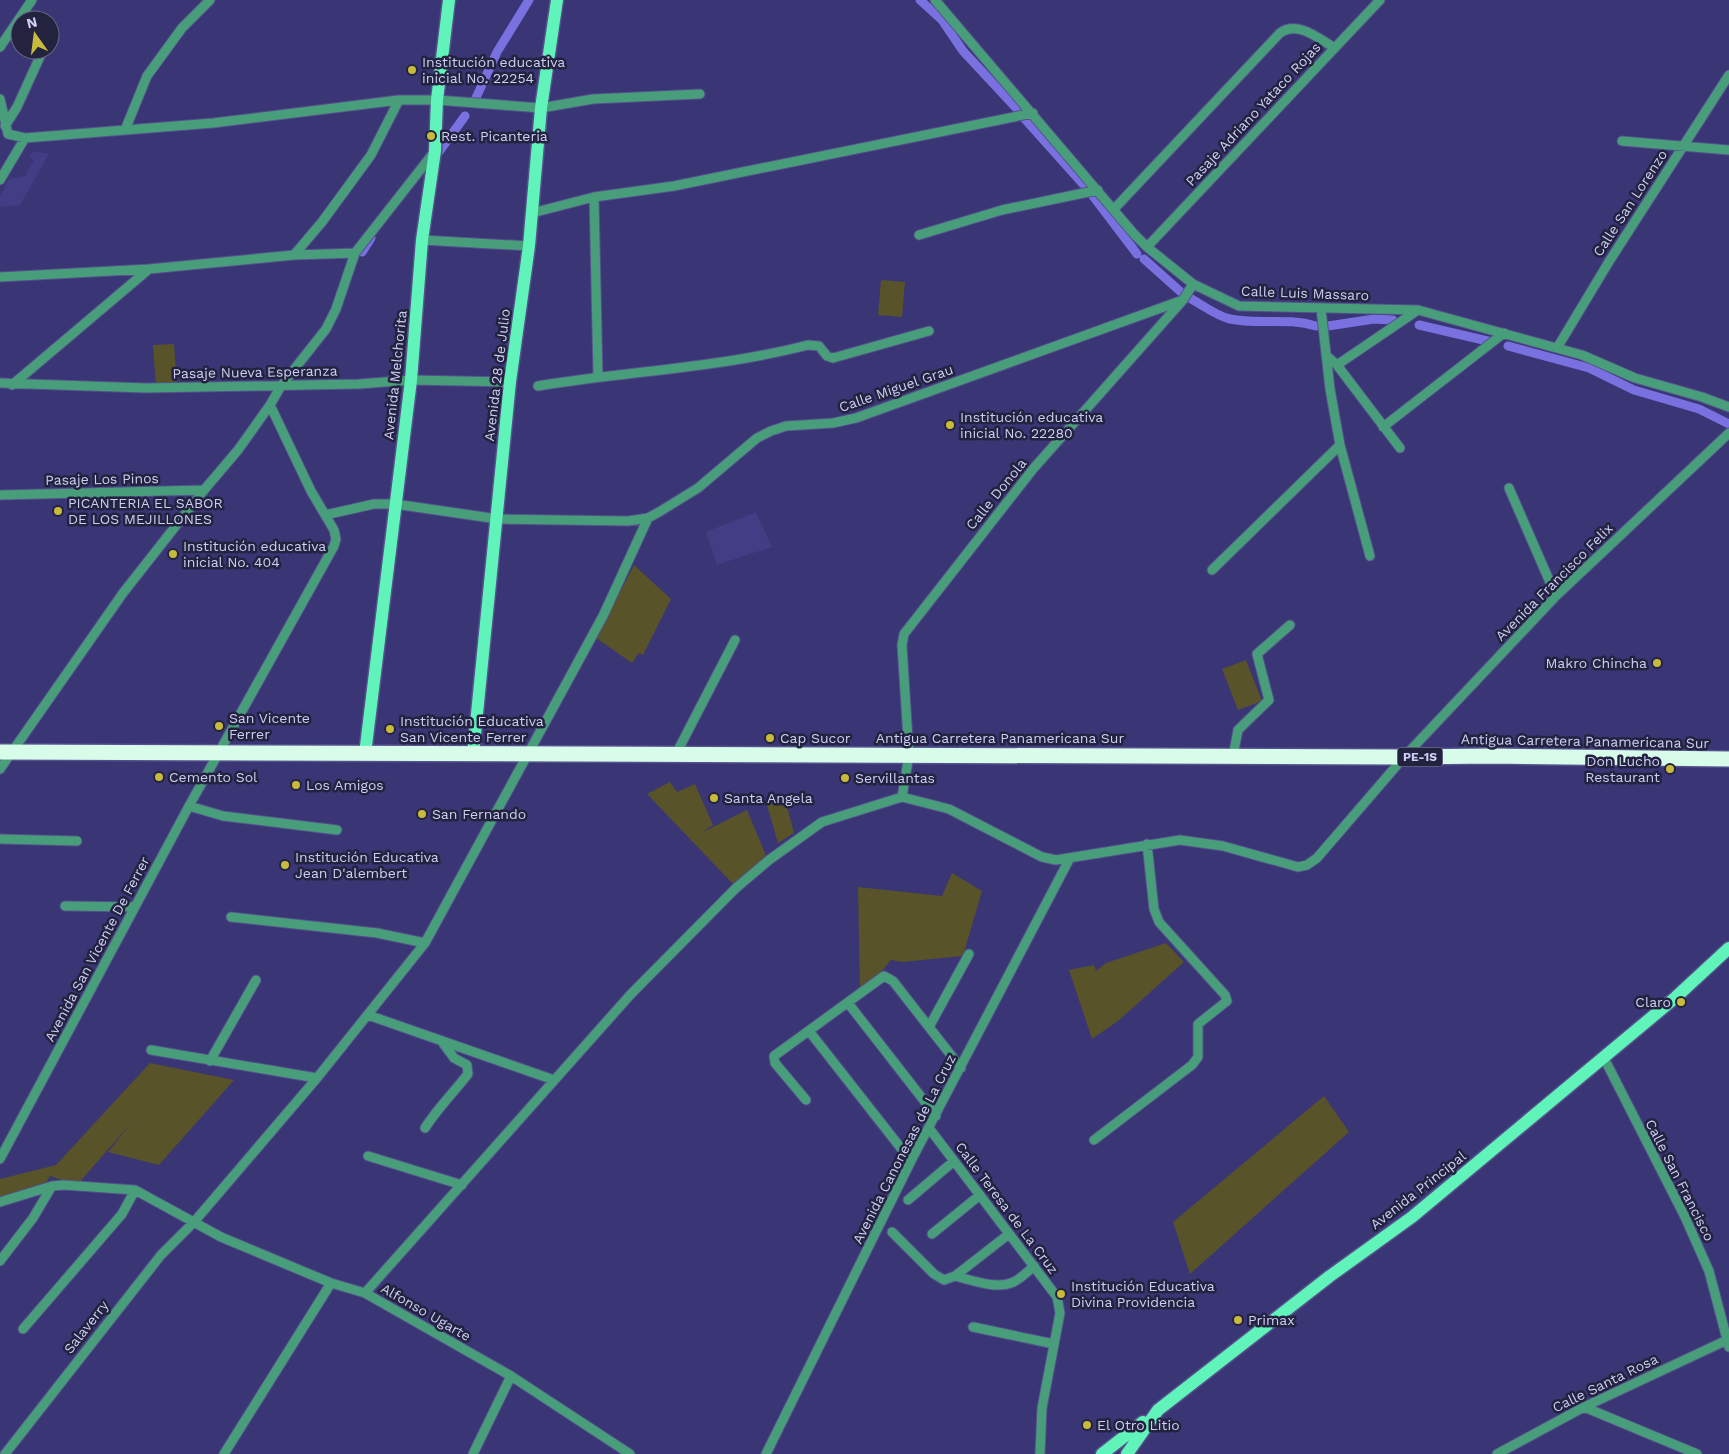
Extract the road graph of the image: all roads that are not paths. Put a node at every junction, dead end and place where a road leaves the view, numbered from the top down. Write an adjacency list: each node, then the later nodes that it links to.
1 (32, 0): 7 (street)
2 (210, 0): 18 (street)
3 (448, 0): 14 (main road, Avenida Melchorita)
4 (557, 0): 15 (main road, Avenida 28 de Julio)
5 (935, 0): 16 (street, Calle Luis Massaro)
6 (1380, 0): 8 (street, Pasaje Adriano Yataco Rojas)
7 (0, 47)
8 (1335, 48): 27 (street); 32 (street, Pasaje Adriano Yataco Rojas)
9 (39, 60): 17 (street)
10 (1729, 75): 21 (street, Calle San Lorenzo)
11 (700, 94): 15 (street)
12 (0, 99): 17 (street)
13 (399, 100): 14 (street); 18 (street); 34 (street)
14 (438, 100): 15 (street); 23 (main road, Avenida Melchorita)
15 (541, 108): 28 (main road, Avenida 28 de Julio)
16 (1033, 113): 25 (street, Calle Luis Massaro); 26 (street)
17 (4, 128): 19 (street)
18 (126, 130): 19 (street)
19 (25, 138): 24 (street)
20 (1622, 141): 21 (street)
21 (1683, 146): 22 (street); 43 (street, Calle San Lorenzo)
22 (1729, 150)
23 (435, 151): 30 (main road, Avenida Melchorita); 33 (street)
24 (0, 180)
25 (1098, 190): 27 (street, Calle Luis Massaro); 29 (street)
26 (594, 198): 28 (street); 46 (street)
27 (1114, 209): 32 (street, Calle Luis Massaro)
28 (532, 213): 31 (main road, Avenida 28 de Julio)
29 (919, 235)
30 (422, 240): 31 (street); 47 (main road, Avenida Melchorita)
31 (529, 246): 48 (main road, Avenida 28 de Julio)
32 (1146, 247): 37 (street, Calle Luis Massaro)
33 (355, 253): 34 (street); 51 (street)
34 (294, 255): 35 (street)
35 (149, 269): 36 (street); 50 (street)
36 (0, 277)
37 (1193, 284): 38 (street, Calle Donola); 39 (street, Calle Luis Massaro)
38 (1183, 300): 64 (street, Calle Miguel Grau); 77 (street, Calle Donola)
39 (1322, 309): 40 (street, Calle Luis Massaro); 44 (street)
40 (1418, 310): 42 (street, Calle Luis Massaro); 45 (street)
41 (929, 331): 46 (street)
42 (1504, 333): 43 (street, Calle Luis Massaro); 55 (street)
43 (1557, 348): 54 (street, Calle Luis Massaro)
44 (1326, 355): 45 (street); 57 (street)
45 (1336, 365): 55 (street)
46 (598, 376): 52 (street)
47 (410, 380): 48 (street, Pasaje Nueva Esperanza); 51 (street, Pasaje Nueva Esperanza); 62 (main road, Avenida Melchorita)
48 (510, 382): 65 (main road, Avenida 28 de Julio)
49 (0, 383): 50 (street, Pasaje Nueva Esperanza)
50 (12, 385): 51 (street, Pasaje Nueva Esperanza)
51 (281, 386): 53 (street)
52 (538, 386)
53 (270, 405): 60 (street); 63 (street)
54 (1729, 408)
55 (1383, 427): 58 (street)
56 (1729, 432): 68 (street, Avenida Francisco Felix)
57 (1340, 444): 66 (street); 67 (street)
58 (1400, 448)
59 (1509, 488): 68 (street)
60 (204, 490): 61 (street, Pasaje Los Pinos); 71 (street)
61 (0, 495)
62 (395, 504): 63 (street, Calle Miguel Grau); 65 (street, Calle Miguel Grau); 74 (main road, Avenida Melchorita)
63 (324, 515): 72 (street, Avenida San Vicente De Ferrer)
64 (648, 518): 65 (street, Calle Miguel Grau); 73 (street, Salaverry)
65 (498, 519): 75 (main road, Avenida 28 de Julio)
66 (1370, 556)
67 (1212, 570)
68 (1556, 596): 79 (street, Avenida Francisco Felix)
69 (1290, 625): 78 (street)
70 (734, 640): 76 (street)
71 (7, 752): 72 (highway, Antigua Carretera Panamericana Sur / PE-1S); 81 (street)
72 (219, 752): 74 (highway, Antigua Carretera Panamericana Sur / PE-1S); 83 (street, Avenida San Vicente De Ferrer)
73 (528, 753): 75 (highway, Antigua Carretera Panamericana Sur / PE-1S); 76 (highway, Antigua Carretera Panamericana Sur / PE-1S); 92 (street, Salaverry)
74 (365, 754): 75 (highway, Antigua Carretera Panamericana Sur / PE-1S)
75 (473, 754)
76 (676, 754): 77 (highway, Antigua Carretera Panamericana Sur / PE-1S)
77 (909, 755): 78 (highway, Antigua Carretera Panamericana Sur / PE-1S); 82 (street, Calle Donola)
78 (1233, 756): 79 (highway, Antigua Carretera Panamericana Sur / PE-1S)
79 (1404, 757): 80 (highway, Antigua Carretera Panamericana Sur / PE-1S); 87 (street, Avenida Francisco Felix)
80 (1729, 759)
81 (0, 769)
82 (902, 797): 88 (street); 106 (street)
83 (189, 806): 84 (street); 90 (street, Avenida San Vicente De Ferrer)
84 (337, 830)
85 (0, 839): 86 (street)
86 (78, 841)
87 (1147, 844): 88 (street); 111 (street)
88 (1070, 858): 104 (street, Avenida Canonesas de La Cruz)
89 (65, 906): 90 (street)
90 (135, 906): 113 (street, Avenida San Vicente De Ferrer)
91 (231, 917): 92 (street)
92 (425, 942): 97 (street, Salaverry)
93 (1729, 948): 102 (main road, Avenida Principal)
94 (969, 954): 98 (street)
95 (256, 980): 103 (street)
96 (848, 1002): 98 (street); 99 (street); 108 (street)
97 (368, 1014): 100 (street); 105 (street, Salaverry)
98 (929, 1027): 104 (street)
99 (809, 1031): 107 (street); 114 (street)
100 (443, 1043): 106 (street); 109 (street)
101 (151, 1050): 103 (street)
102 (1604, 1058): 134 (street, Calle San Francisco); 137 (main road, Avenida Principal)
103 (210, 1061): 105 (street)
104 (960, 1068): 108 (street, Avenida Canonesas de La Cruz)
105 (317, 1078): 122 (street, Salaverry)
106 (554, 1080): 116 (street)
107 (806, 1100)
108 (936, 1116): 110 (street, Avenida Canonesas de La Cruz)
109 (425, 1128)
110 (929, 1128): 114 (street, Avenida Canonesas de La Cruz); 115 (street, Calle Teresa de La Cruz)
111 (1094, 1140)
112 (368, 1156): 116 (street)
113 (0, 1159)
114 (911, 1161): 142 (street, Avenida Canonesas de La Cruz)
115 (954, 1161): 119 (street, Calle Teresa de La Cruz); 120 (street)
116 (462, 1185): 130 (street)
117 (52, 1186): 118 (street); 121 (street); 126 (street)
118 (135, 1190): 122 (street, Alfonso Ugarte); 132 (street)
119 (980, 1195): 124 (street); 125 (street, Calle Teresa de La Cruz)
120 (908, 1200)
121 (0, 1202)
122 (194, 1222): 129 (street, Alfonso Ugarte); 138 (street, Salaverry)
123 (892, 1232): 128 (street)
124 (932, 1234)
125 (1009, 1234): 127 (street, Calle Teresa de La Cruz); 128 (street)
126 (0, 1261)
127 (1034, 1266): 128 (street); 133 (street, Calle Teresa de La Cruz)
128 (956, 1276)
129 (331, 1283): 130 (street, Alfonso Ugarte); 139 (street)
130 (365, 1293): 135 (street, Alfonso Ugarte)
131 (973, 1327): 133 (street)
132 (23, 1329)
133 (1054, 1344): 143 (street, Calle Teresa de La Cruz)
134 (1728, 1344): 136 (street, Calle Santa Rosa)
135 (511, 1376): 140 (street); 141 (street, Alfonso Ugarte)
136 (1584, 1407): 146 (street, Calle Santa Rosa); 147 (street)
137 (1158, 1410): 144 (main road); 145 (main road, Avenida Principal)
138 (5, 1454)
139 (224, 1454)
140 (473, 1454)
141 (630, 1454)
142 (766, 1454)
143 (1040, 1454)
144 (1102, 1454)
145 (1127, 1454)
146 (1497, 1454)
147 (1697, 1454)

